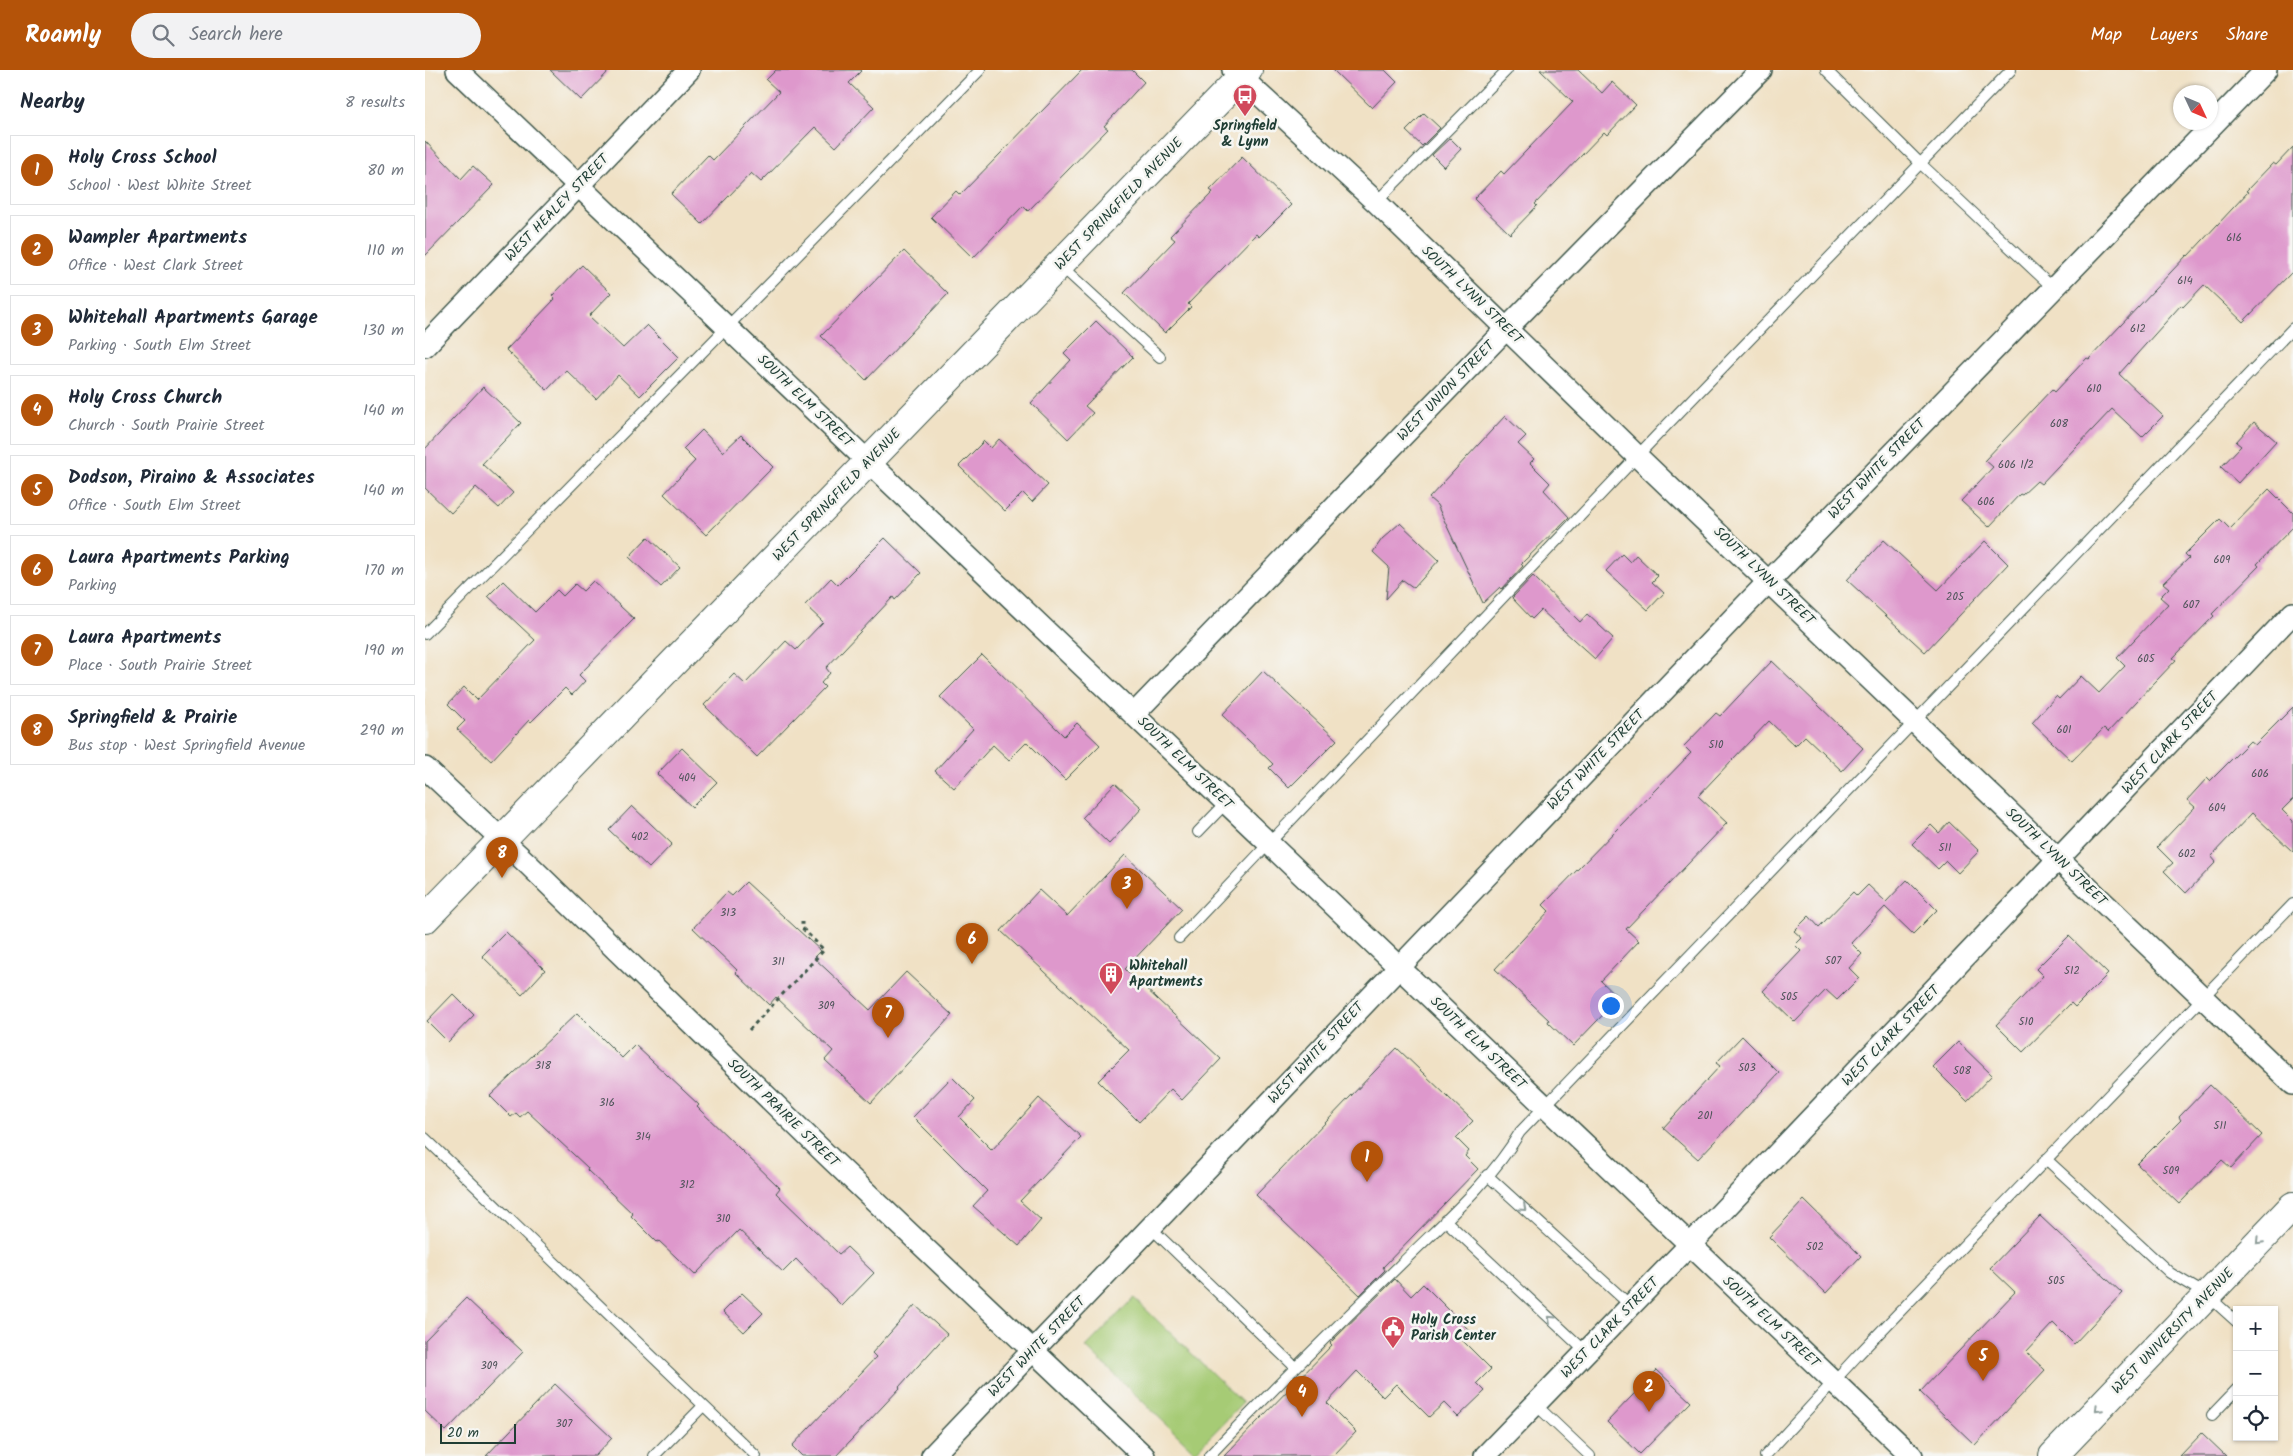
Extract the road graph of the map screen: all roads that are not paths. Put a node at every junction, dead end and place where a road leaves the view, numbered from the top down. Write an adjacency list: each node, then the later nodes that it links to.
1 (457, 70): 11 (street, SOUTH ELM STREET)
2 (689, 70): 11 (street, WEST HEALEY STREET)
3 (980, 70): 15 (lane)
4 (1507, 70): 12 (lane)
5 (1761, 70): 17 (street, WEST UNION STREET)
6 (1826, 70): 10 (lane)
7 (2011, 70): 10 (lane)
8 (2265, 70): 14 (street, WEST WHITE STREET)
9 (1241, 73): 12 (street, SOUTH LYNN STREET); 13 (main road, WEST SPRINGFIELD AVENUE)
10 (1921, 164): 14 (lane); 20 (lane)
11 (579, 184): 15 (street, SOUTH ELM STREET); 18 (street, WEST HEALEY STREET)
12 (1376, 202): 17 (street, SOUTH LYNN STREET)
13 (1060, 265): 19 (lane); 21 (main road, WEST SPRINGFIELD AVENUE)
14 (2053, 288): 22 (street, WEST WHITE STREET)
15 (728, 327): 21 (street, SOUTH ELM STREET); 24 (lane)
16 (2293, 328): 26 (lane)
17 (1506, 329): 20 (street, SOUTH LYNN STREET); 25 (street, WEST UNION STREET)
18 (425, 346)
19 (1160, 357)
20 (1637, 456): 22 (street, SOUTH LYNN STREET); 31 (lane)
21 (869, 463): 25 (street, SOUTH ELM STREET); 30 (main road, WEST SPRINGFIELD AVENUE)
22 (1769, 581): 26 (street, SOUTH LYNN STREET); 36 (street, WEST WHITE STREET)
23 (2293, 613): 32 (street, WEST CLARK STREET)
24 (425, 634)
25 (1134, 714): 28 (street, SOUTH ELM STREET)
26 (1914, 720): 32 (street, SOUTH LYNN STREET); 39 (lane)
27 (425, 768): 30 (street, SOUTH PRAIRIE STREET)
28 (1226, 803): 29 (lane); 31 (street, SOUTH ELM STREET)
29 (1198, 832)
30 (502, 840): 34 (main road, WEST SPRINGFIELD AVENUE); 50 (street, SOUTH PRAIRIE STREET)
31 (1268, 844): 35 (lane); 36 (street, SOUTH ELM STREET)
32 (2058, 860): 37 (street, SOUTH LYNN STREET); 46 (street, WEST CLARK STREET)
33 (2293, 904): 37 (lane)
34 (425, 919)
35 (1179, 938)
36 (1399, 967): 39 (street, SOUTH ELM STREET); 45 (street, WEST WHITE STREET)
37 (2203, 997): 38 (street, SOUTH LYNN STREET); 41 (lane)
38 (2293, 1084)
39 (1545, 1107): 42 (lane); 46 (street, SOUTH ELM STREET)
40 (425, 1138): 56 (lane)
41 (2046, 1160): 47 (lane); 53 (lane)
42 (1487, 1175): 44 (lane); 48 (lane, one-way to 48)
43 (2293, 1206): 47 (main road, WEST UNIVERSITY AVENUE, one-way to 47)
44 (1445, 1220): 51 (lane, one-way to 44); 52 (lane)
45 (1151, 1228): 50 (street, WEST WHITE STREET); 52 (lane)
46 (1690, 1245): 48 (street, WEST CLARK STREET); 53 (street, SOUTH ELM STREET)
47 (2207, 1295): 49 (lane); 67 (main road, WEST UNIVERSITY AVENUE, one-way to 67)
48 (1631, 1306): 51 (street, WEST CLARK STREET)
49 (2233, 1318)
50 (1033, 1351): 60 (street, WEST WHITE STREET); 61 (street, SOUTH PRAIRIE STREET)
51 (1586, 1352): 55 (street, WEST CLARK STREET)
52 (1295, 1367): 62 (lane)
53 (1834, 1380): 65 (lane); 66 (street, SOUTH ELM STREET)
54 (2233, 1393): 57 (lane)
55 (1536, 1404): 63 (street, WEST CLARK STREET); 64 (lane)
56 (703, 1406): 58 (lane); 59 (lane)
57 (2212, 1415)
58 (654, 1456)
59 (756, 1456)
60 (932, 1456)
61 (1144, 1456)
62 (1209, 1456)
63 (1485, 1456)
64 (1590, 1456)
65 (1765, 1456)
66 (1912, 1456)
67 (2053, 1456)

